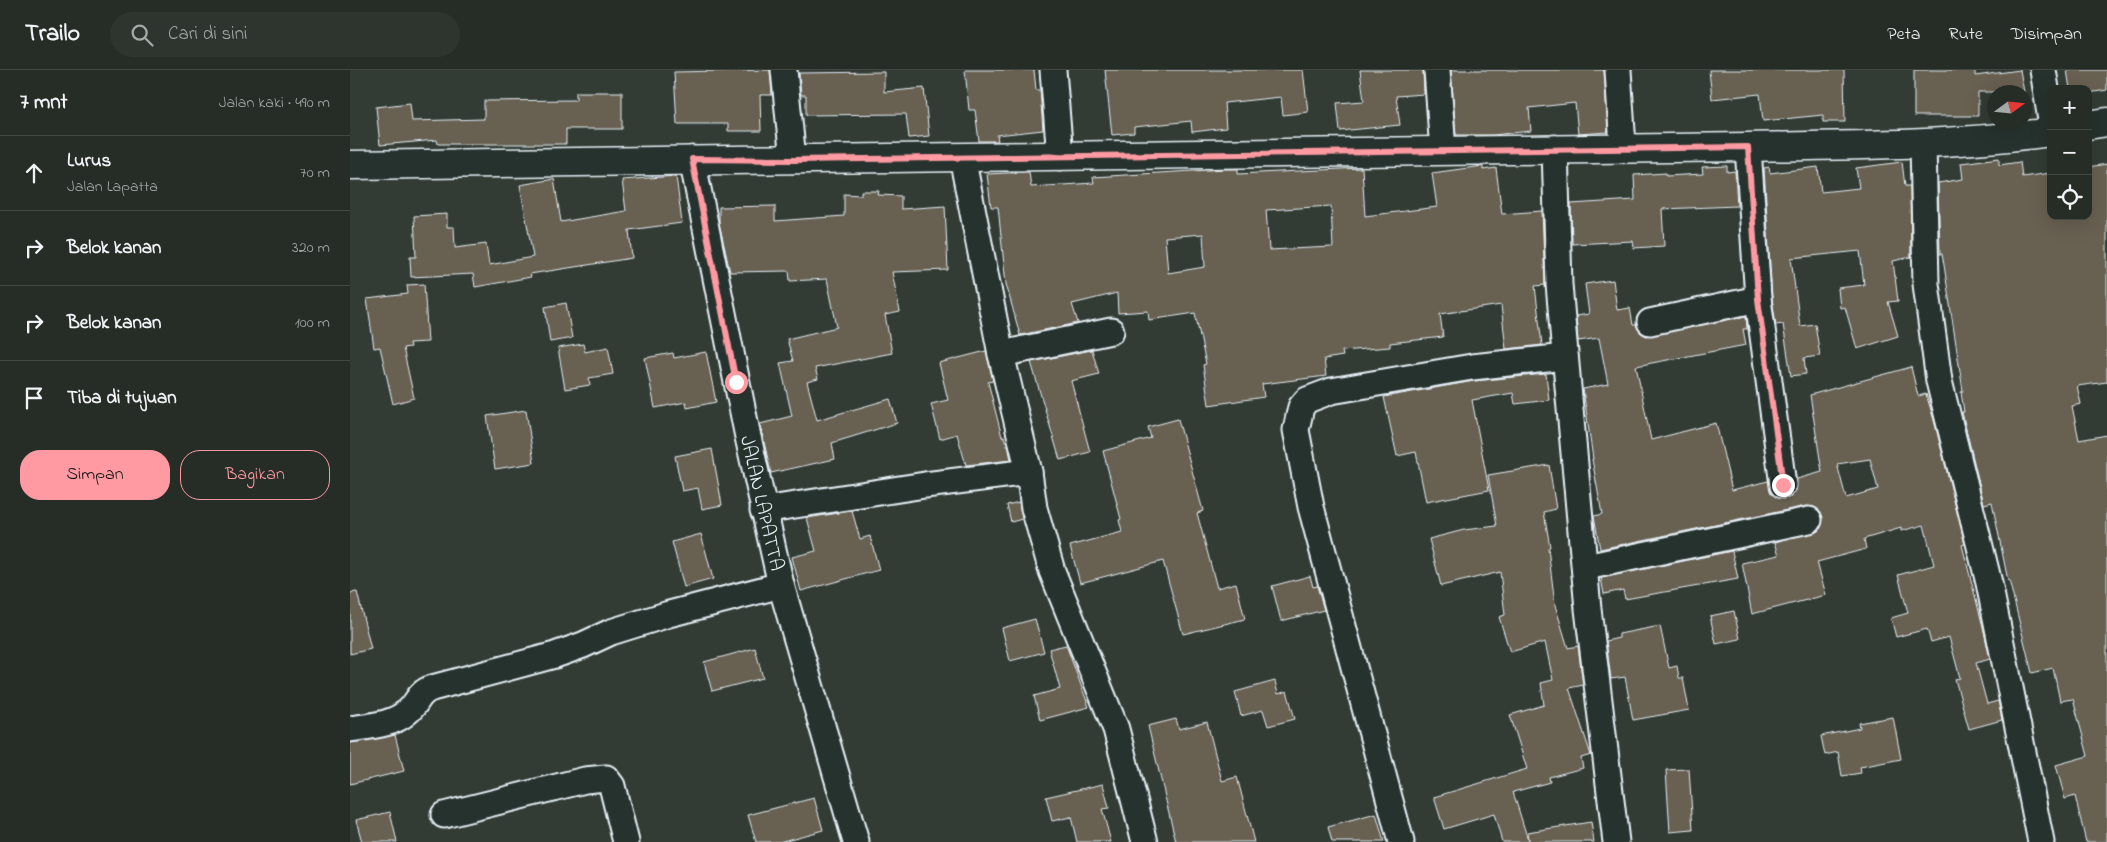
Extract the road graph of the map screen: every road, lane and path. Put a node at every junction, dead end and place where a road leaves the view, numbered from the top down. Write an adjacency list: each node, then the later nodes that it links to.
1 (784, 70): 18 (street)
2 (1054, 70): 16 (street)
3 (1437, 70): 14 (street)
4 (1618, 70): 13 (street)
5 (2043, 70): 6 (street)
6 (2047, 95)
7 (2107, 122): 8 (main road)
8 (2092, 124)
9 (2047, 133): 10 (main road)
10 (1923, 143): 11 (main road); 38 (street)
11 (1748, 147): 13 (main road); 20 (street)
12 (1555, 148): 13 (main road); 14 (main road); 24 (street)
13 (1623, 148)
14 (1443, 151): 16 (main road)
15 (962, 157): 16 (main road); 18 (main road); 23 (street)
16 (1060, 157)
17 (692, 159): 18 (main road); 19 (main road); 27 (street, JALAN LAPATTA)
18 (793, 160)
19 (350, 165)
20 (1758, 299): 21 (street); 26 (street)
21 (1650, 322)
22 (1111, 331): 23 (street)
23 (1001, 354): 25 (street)
24 (1565, 357): 29 (street); 36 (street)
25 (1029, 472): 27 (street); 35 (street)
26 (1783, 485)
27 (763, 510): 30 (street, JALAN LAPATTA)
28 (1810, 520): 29 (street)
29 (1586, 567): 37 (street)
30 (781, 585): 31 (street); 34 (street, JALAN LAPATTA)
31 (350, 729)
32 (444, 815): 33 (street)
33 (626, 842)
34 (856, 842)
35 (1145, 842)
36 (1401, 842)
37 (1616, 842)
38 (2040, 842)

